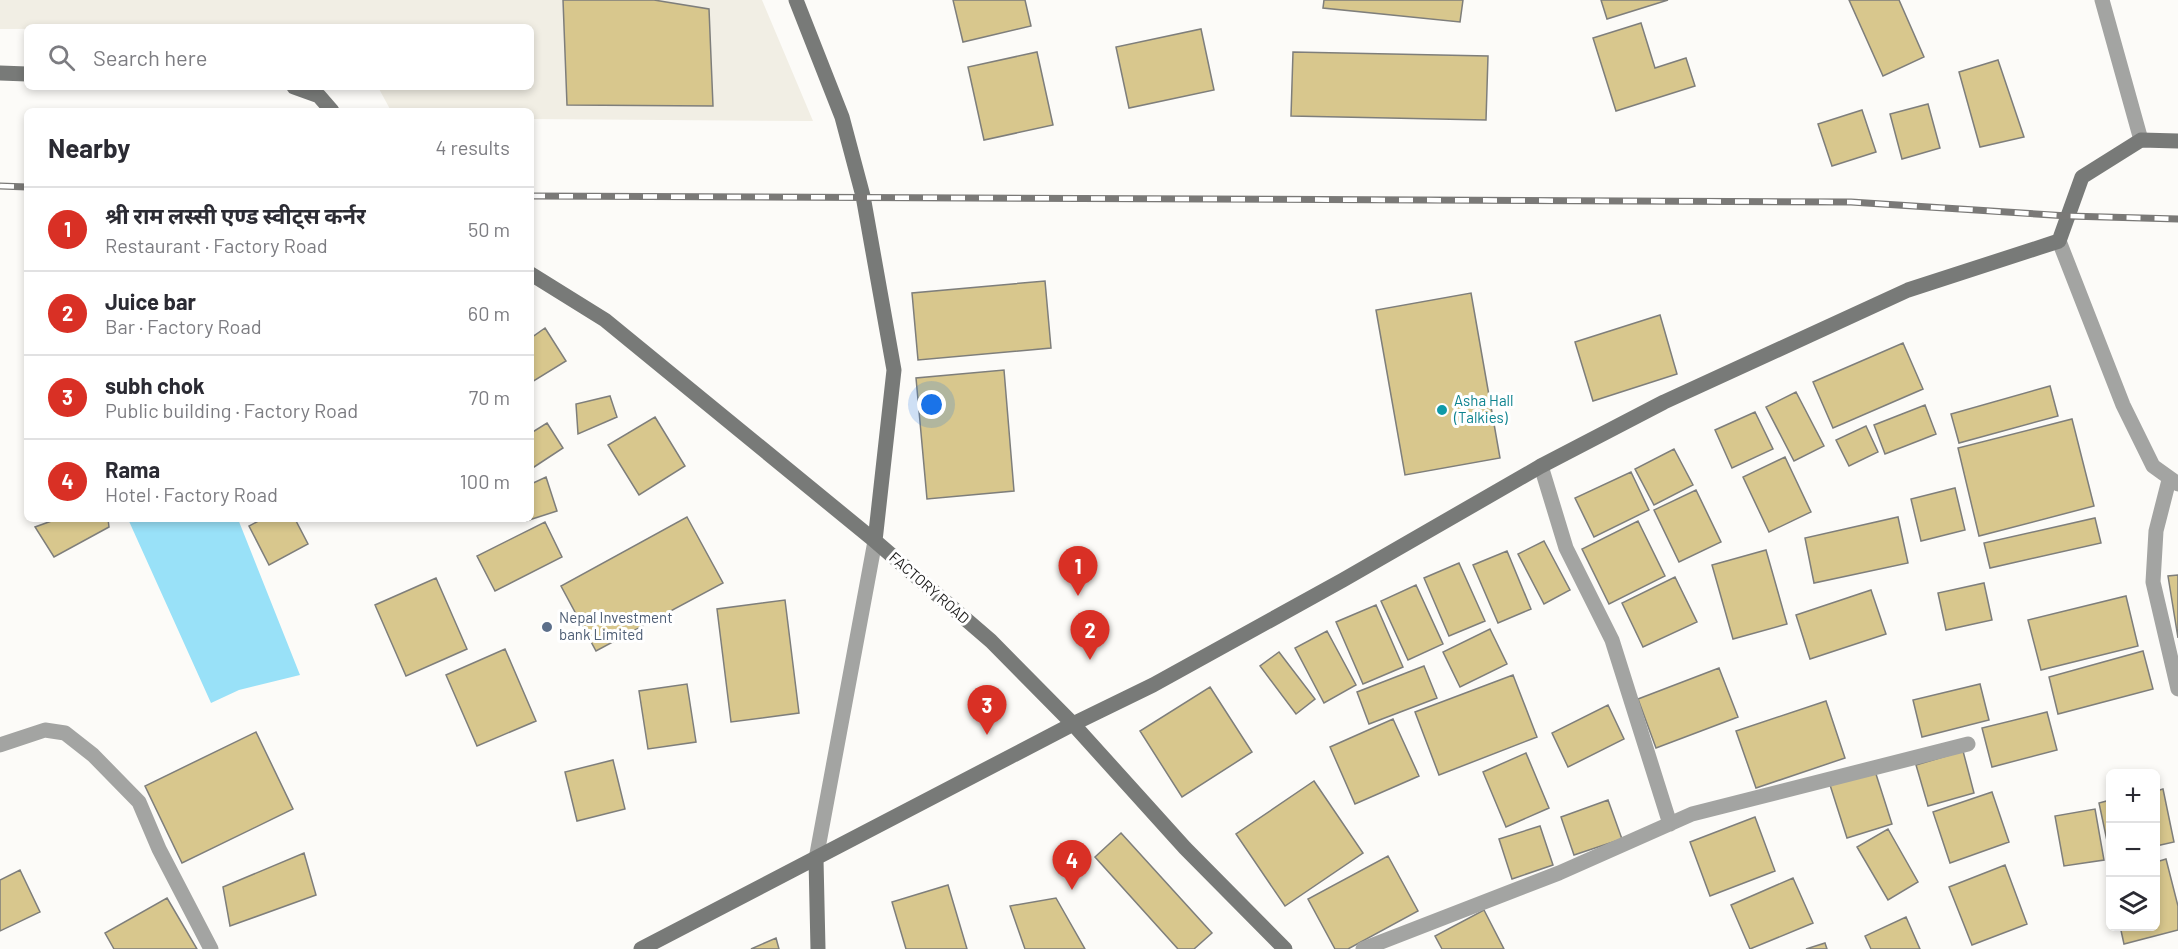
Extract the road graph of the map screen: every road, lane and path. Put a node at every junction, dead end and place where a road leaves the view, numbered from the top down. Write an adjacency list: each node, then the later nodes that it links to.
1 (796, 0): 13 (street)
2 (2102, 0): 7 (street)
3 (0, 73): 4 (street)
4 (24, 74)
5 (302, 90): 6 (street)
6 (329, 108)
7 (2142, 140): 8 (street); 9 (street)
8 (2178, 141)
9 (2059, 241): 11 (street); 12 (street)
10 (534, 276): 13 (street, FACTORY ROAD)
11 (1541, 466): 15 (street); 18 (street)
12 (2173, 482): 14 (street)
13 (875, 541): 15 (street, FACTORY ROAD); 19 (street)
14 (2178, 688)
15 (1073, 724): 19 (street); 23 (street, FACTORY ROAD)
16 (1968, 744): 18 (street)
17 (0, 745): 20 (street)
18 (1670, 824): 24 (street)
19 (816, 859): 21 (street); 22 (street)
20 (211, 949)
21 (641, 949)
22 (818, 949)
23 (1285, 949)
24 (1363, 949)

